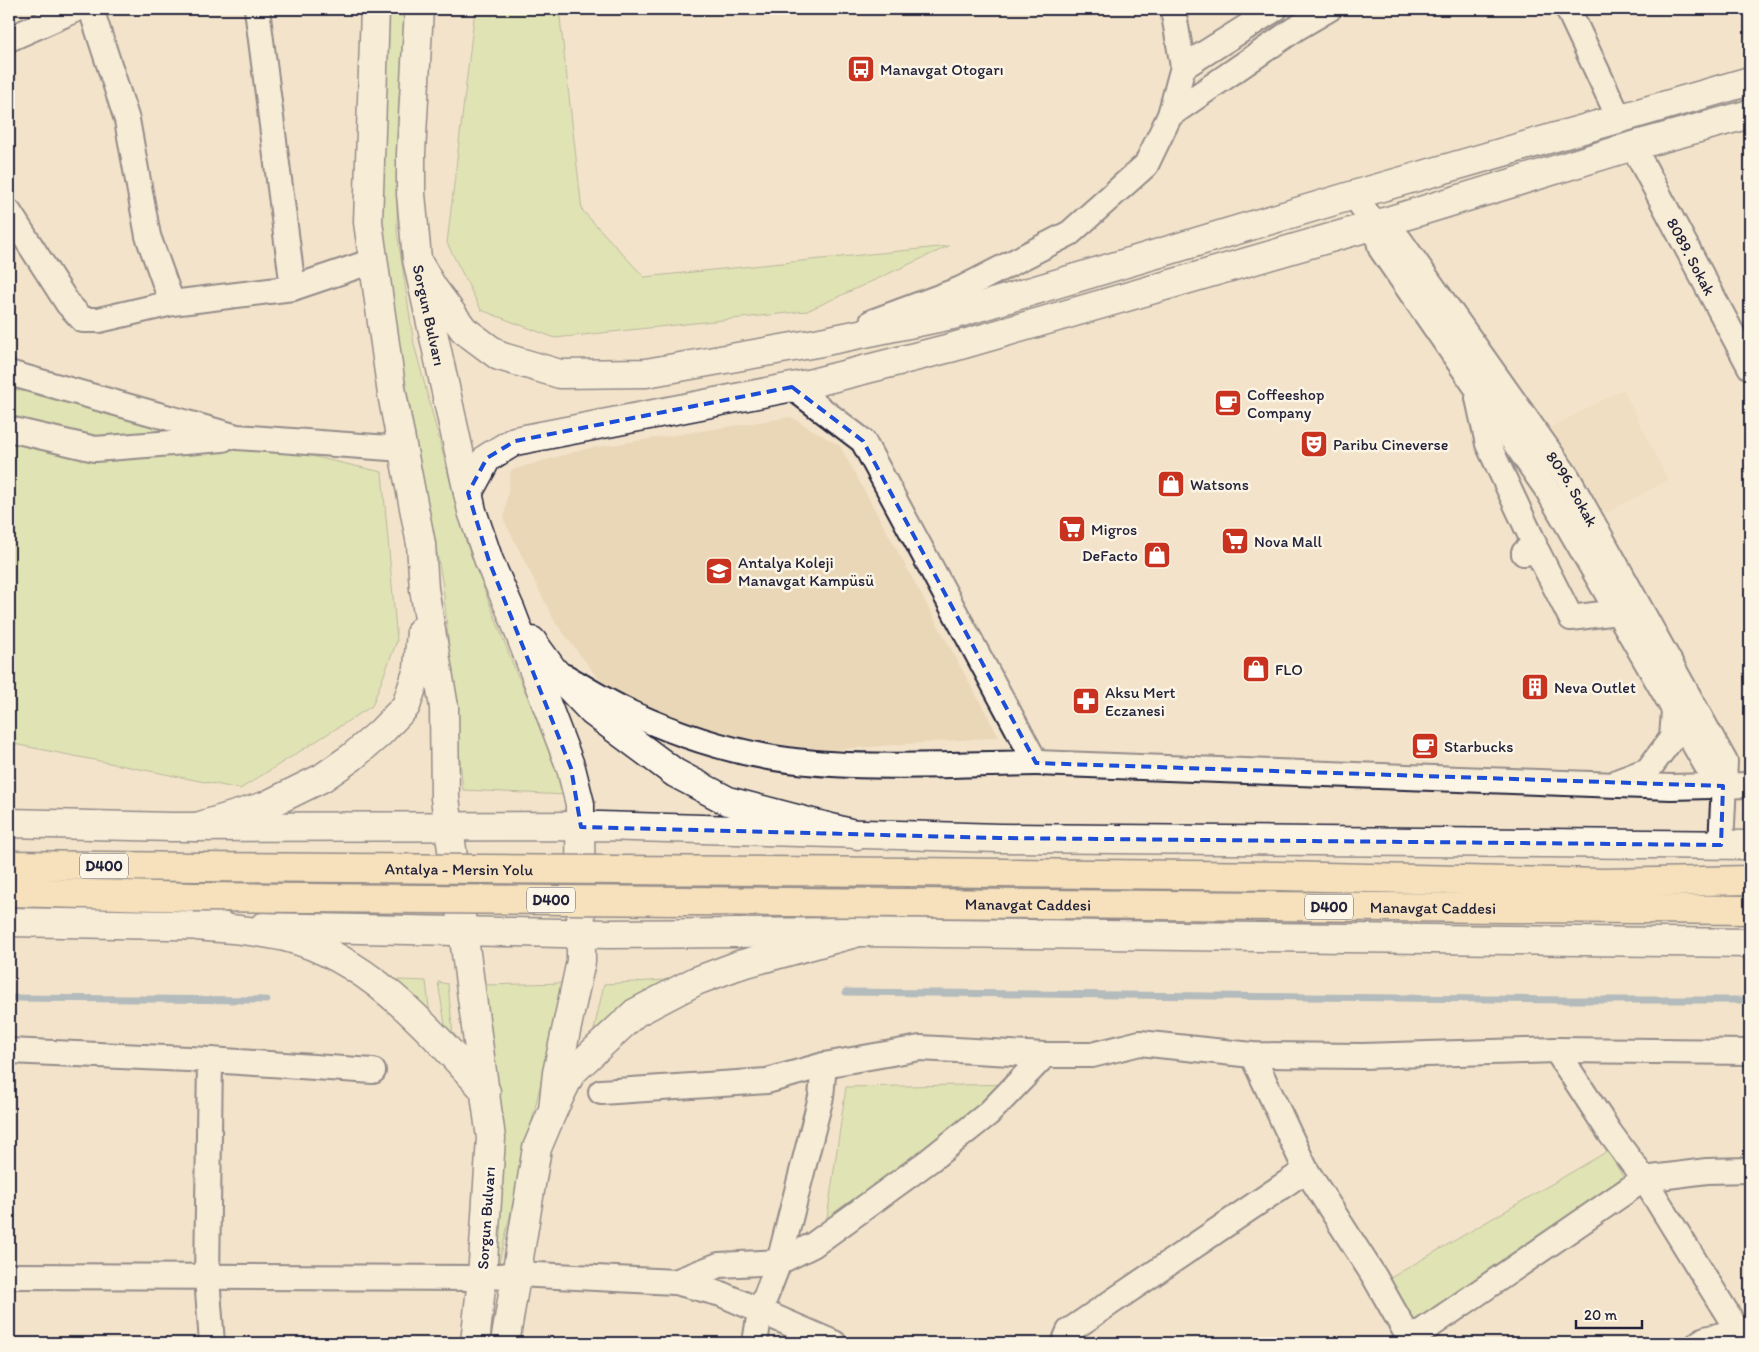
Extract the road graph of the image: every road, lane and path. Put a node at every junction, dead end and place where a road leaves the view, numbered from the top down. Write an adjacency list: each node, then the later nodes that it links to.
1 (77, 9): 10 (street)
2 (91, 9): 23 (street)
3 (256, 9): 22 (street)
4 (375, 9): 21 (street)
5 (419, 9): 20 (street, Sorgun Bulvarı)
6 (1173, 9): 11 (street)
7 (1275, 9): 11 (street)
8 (1329, 9): 14 (street)
9 (1568, 9): 15 (street)
10 (9, 39)
11 (1183, 67): 14 (street)
12 (1750, 81): 15 (street)
13 (1750, 114): 16 (street)
14 (1170, 115): 24 (street)
15 (1620, 120): 17 (street)
16 (1633, 146): 19 (street); 25 (street, 8089. Sokak)
17 (1354, 195): 19 (street, 8096. Sokak); 24 (street)
18 (9, 212): 23 (street)
19 (1375, 225): 27 (street, 8096. Sokak); 28 (street); 40 (street, 8096. Sokak)
20 (416, 259): 24 (street); 32 (street, Sorgun Bulvarı)
21 (373, 261): 22 (street); 31 (street)
22 (293, 288): 23 (street)
23 (172, 303)
24 (816, 343)
25 (1750, 367)
26 (9, 373): 30 (street)
27 (1474, 385): 35 (street, 8096. Sokak); 35 (street)
28 (792, 387): 32 (street); 38 (street)
29 (9, 429): 30 (street)
30 (238, 438): 31 (street)
31 (404, 449): 33 (street)
32 (468, 493): 34 (street, Sorgun Bulvarı)
33 (424, 590): 43 (street, Sorgun Bulvarı); 44 (street)
34 (511, 611): 36 (street); 45 (street)
35 (1618, 612): 37 (street, 8096. Sokak)
36 (553, 670): 38 (street); 46 (street)
37 (1674, 711): 39 (street); 40 (street, 8096. Sokak)
38 (1036, 763): 39 (street)
39 (1612, 784): 40 (street)
40 (1723, 784): 41 (street); 47 (street, 8096. Sokak)
41 (1750, 785)
42 (9, 823): 44 (street)
43 (450, 826): 44 (street); 45 (street); 57 (street, Sorgun Bulvarı)
44 (197, 827)
45 (581, 827): 46 (street); 58 (street)
46 (858, 835): 47 (street)
47 (1721, 845): 48 (street)
48 (1750, 845)
49 (9, 865): 50 (highway, Antalya - Mersin Yolu / D400, bridge)
50 (910, 872): 51 (highway, Manavgat Caddesi / D400)
51 (1750, 880)
52 (9, 892): 53 (highway, Antalya - Mersin Yolu / D400, bridge)
53 (907, 904): 54 (highway, Manavgat Caddesi / D400)
54 (1750, 910)
55 (9, 922): 56 (street)
56 (198, 926): 57 (street); 69 (street)
57 (465, 931): 58 (street); 69 (street, Sorgun Bulvarı)
58 (580, 932): 59 (street); 71 (street)
59 (859, 932): 60 (street); 71 (street)
60 (1750, 943)
61 (1556, 1050): 63 (street); 65 (street); 74 (street)
62 (9, 1051): 66 (street)
63 (1750, 1052)
64 (1045, 1055): 65 (street); 67 (street); 75 (street)
65 (1252, 1055): 72 (street)
66 (210, 1060): 68 (street); 78 (street)
67 (824, 1064): 70 (street); 75 (street)
68 (373, 1071)
69 (486, 1092): 79 (street, Sorgun Bulvarı)
70 (601, 1092)
71 (552, 1110): 76 (street)
72 (1306, 1170): 83 (street); 89 (street)
73 (1750, 1170): 74 (street)
74 (1644, 1179): 82 (street); 83 (street)
75 (779, 1262): 80 (street); 81 (street)
76 (517, 1274): 79 (street); 80 (street); 86 (street)
77 (9, 1276): 78 (street)
78 (207, 1278): 79 (street); 84 (street)
79 (482, 1278): 85 (street, Sorgun Bulvarı)
80 (675, 1282): 81 (street)
81 (760, 1311): 87 (street); 88 (street)
82 (1744, 1335): 90 (street)
83 (1409, 1342)
84 (212, 1343)
85 (475, 1343)
86 (505, 1343)
87 (755, 1343)
88 (834, 1343)
89 (1064, 1343)
90 (1699, 1343)

